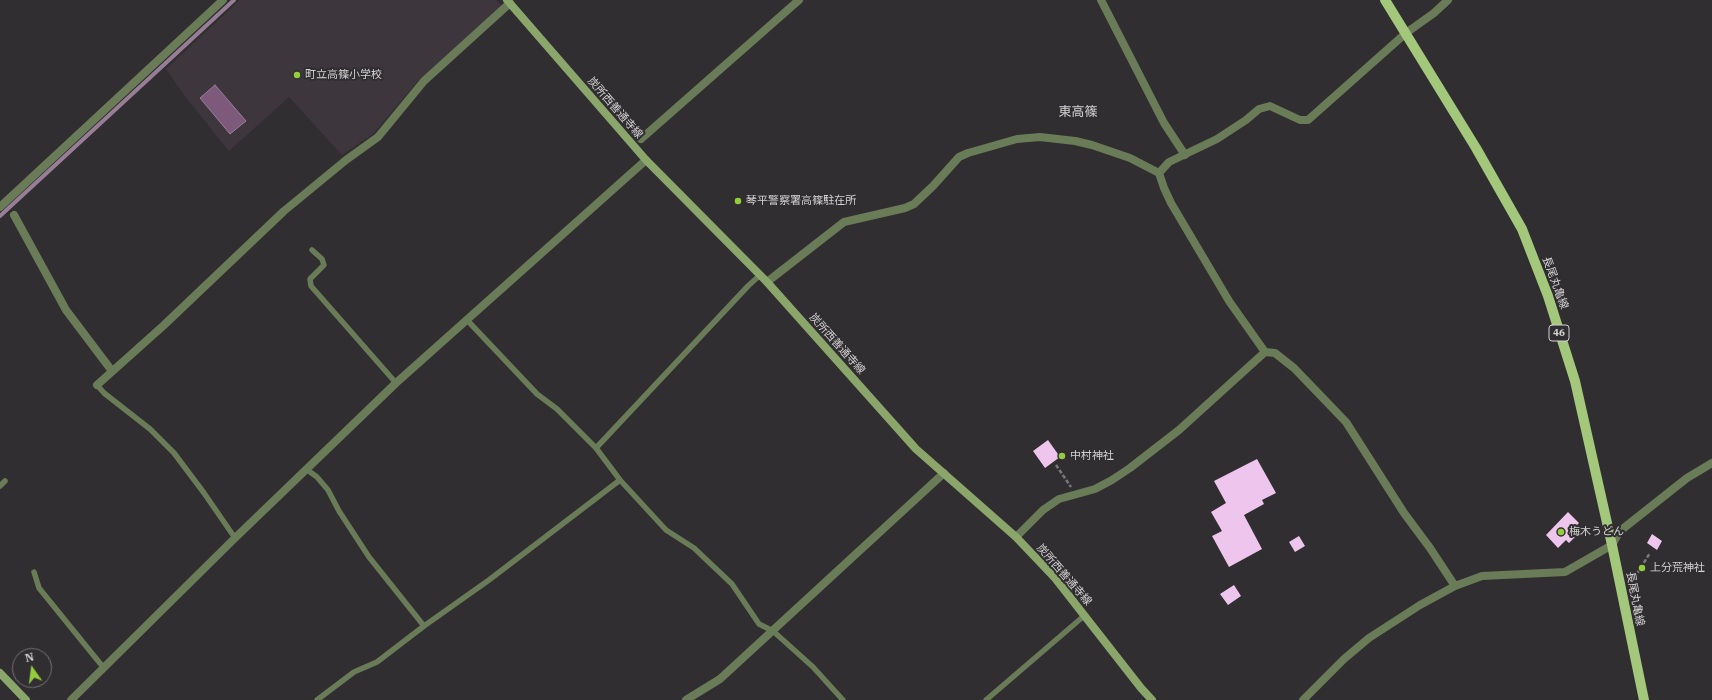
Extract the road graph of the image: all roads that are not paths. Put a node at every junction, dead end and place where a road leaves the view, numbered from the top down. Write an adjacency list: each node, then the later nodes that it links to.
1 (223, 0): 12 (street)
2 (799, 0): 8 (street)
3 (1101, 0): 9 (street)
4 (1385, 0): 7 (main road, 長尾丸亀線 / 46)
5 (1448, 0): 7 (street)
6 (509, 2): 10 (main road, 炭所西善通寺線); 19 (street)
7 (1406, 33): 9 (street); 31 (main road, 長尾丸亀線 / 46)
8 (641, 139)
9 (1185, 155): 11 (street)
10 (646, 160): 15 (main road, 炭所西善通寺線); 17 (street)
11 (1159, 173): 16 (street); 18 (street)
12 (0, 207)
13 (14, 215): 19 (street)
14 (312, 250): 20 (lane)
15 (759, 276): 16 (main road, 炭所西善通寺線); 22 (lane)
16 (767, 282): 25 (main road, 炭所西善通寺線)
17 (467, 320): 20 (street); 22 (lane)
18 (1265, 352): 29 (street); 33 (street)
19 (112, 371): 21 (street)
20 (396, 383): 24 (street)
21 (97, 385): 30 (lane)
22 (596, 448): 26 (lane)
23 (1712, 463): 31 (street)
24 (306, 469): 30 (street); 35 (lane)
25 (944, 473): 29 (main road, 炭所西善通寺線); 36 (street)
26 (620, 480): 35 (lane); 36 (lane)
27 (5, 481): 28 (lane)
28 (0, 486)
29 (1016, 537): 34 (main road, 炭所西善通寺線)
30 (235, 538): 37 (street)
31 (1612, 545): 33 (street); 47 (main road, 長尾丸亀線 / 46)
32 (34, 572): 37 (lane)
33 (1455, 586): 46 (street)
34 (1085, 615): 44 (lane); 45 (main road, 炭所西善通寺線)
35 (424, 626): 41 (lane)
36 (773, 631): 42 (street); 43 (lane)
37 (103, 667): 40 (street)
38 (0, 674): 39 (main road)
39 (26, 700)
40 (71, 700)
41 (317, 700)
42 (686, 700)
43 (844, 700)
44 (986, 700)
45 (1152, 700)
46 (1303, 700)
47 (1644, 700)

